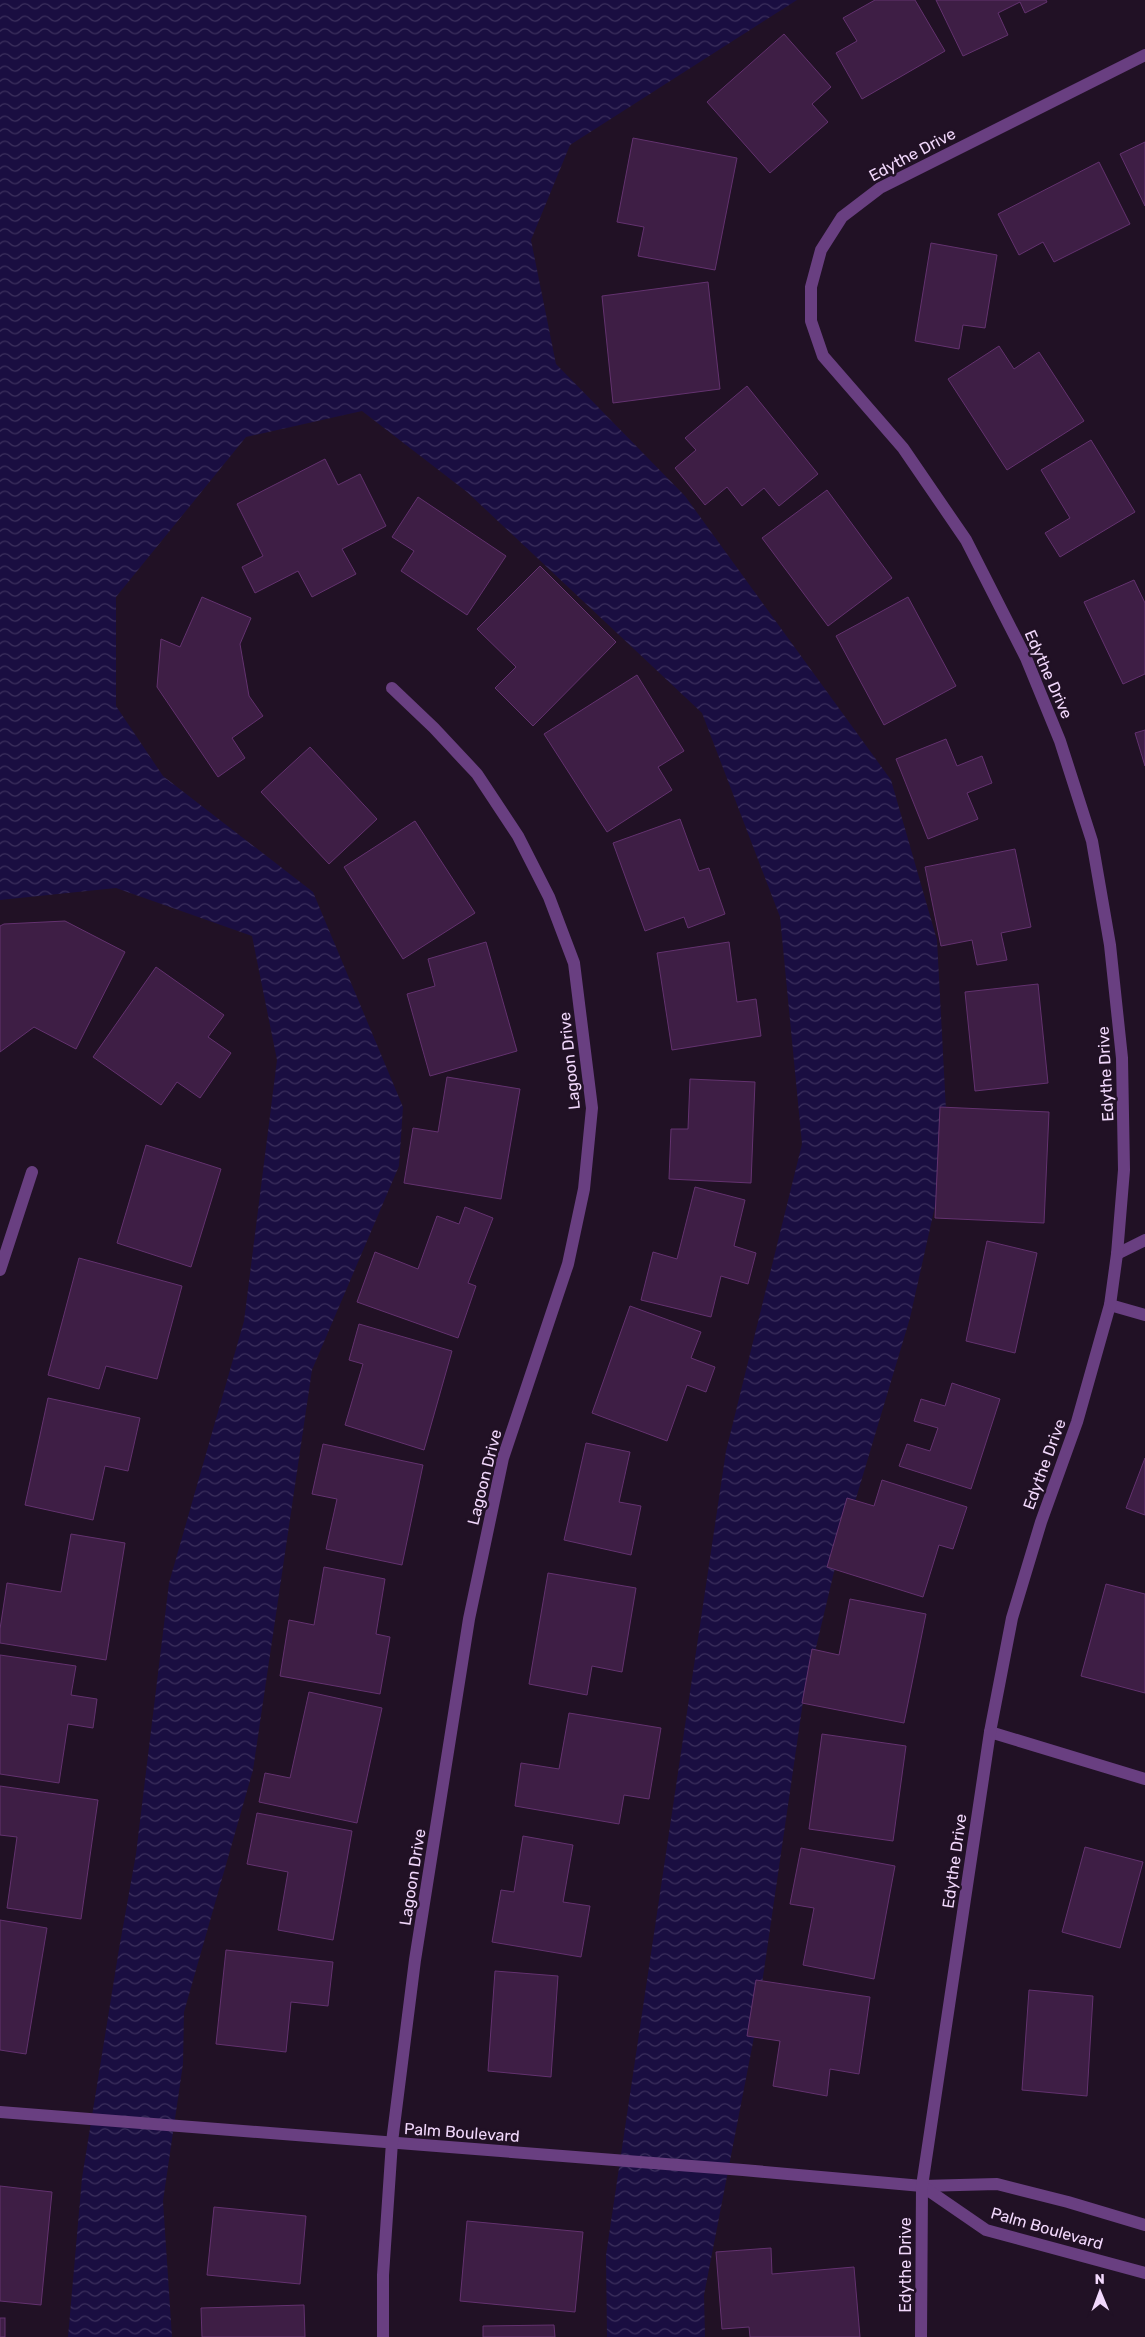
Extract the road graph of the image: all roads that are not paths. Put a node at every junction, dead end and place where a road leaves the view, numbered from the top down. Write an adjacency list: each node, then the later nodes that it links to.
1 (1145, 55): 5 (street, Edythe Drive)
2 (392, 688): 12 (street, Lagoon Drive)
3 (32, 1172): 6 (street)
4 (1145, 1240): 5 (street)
5 (1117, 1254): 7 (street, Edythe Drive)
6 (0, 1270)
7 (1110, 1305): 8 (street); 9 (street, Edythe Drive)
8 (1145, 1316)
9 (990, 1732): 10 (street); 13 (street, Edythe Drive)
10 (1145, 1779)
11 (0, 2112): 12 (street, Palm Boulevard)
12 (392, 2142): 13 (street, Palm Boulevard); 16 (street, Lagoon Drive)
13 (922, 2186): 14 (street, Palm Boulevard); 15 (street, Palm Boulevard); 17 (street, Edythe Drive)
14 (1145, 2225)
15 (1145, 2274)
16 (383, 2337)
17 (921, 2337)

